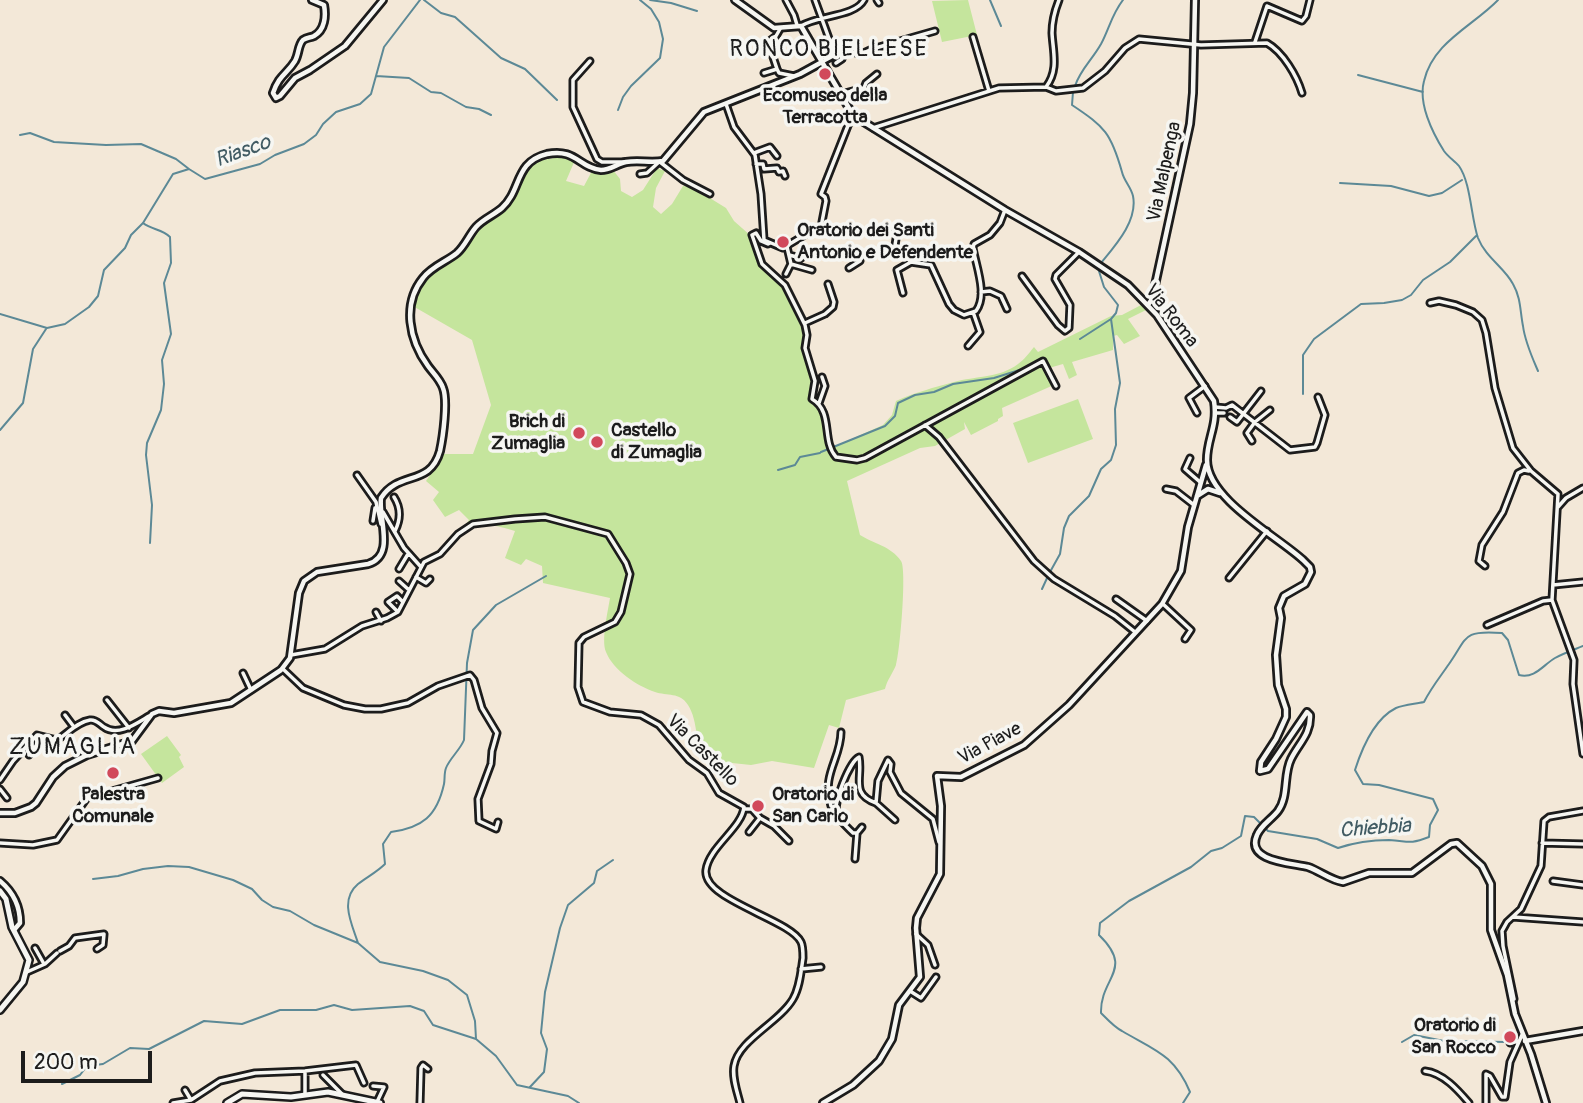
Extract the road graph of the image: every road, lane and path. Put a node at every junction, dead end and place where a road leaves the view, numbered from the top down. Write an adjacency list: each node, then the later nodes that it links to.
1 (312, 0): 2 (street)
2 (383, 0)
3 (735, 0): 12 (street)
4 (786, 0): 11 (street)
5 (815, 0): 10 (street)
6 (863, 0): 10 (street)
7 (1059, 0): 25 (street)
8 (1195, 0): 16 (street, Via Malpenga)
9 (1310, 0): 15 (street)
10 (823, 17): 11 (street); 17 (street)
11 (799, 25): 12 (street); 19 (street, Via Roma)
12 (780, 29): 21 (street)
13 (935, 31): 17 (street)
14 (973, 37): 26 (street)
15 (1255, 42): 16 (street); 27 (street)
16 (1193, 43): 25 (street); 60 (street, Via Malpenga)
17 (838, 54): 19 (street); 20 (street)
18 (590, 61): 34 (street)
19 (822, 62): 24 (street); 28 (street, Via Roma)
20 (836, 63)
21 (777, 69): 22 (street); 24 (street)
22 (764, 73)
23 (877, 74): 28 (street)
24 (794, 76): 29 (street)
25 (1046, 87): 26 (street)
26 (989, 91): 31 (street)
27 (1302, 93)
28 (841, 94): 30 (street, Via Roma)
29 (726, 104): 32 (street); 35 (street)
30 (853, 113): 31 (street, Via Roma); 41 (street)
31 (873, 128): 40 (street, Via Roma)
32 (754, 153): 33 (street); 36 (street)
33 (777, 156)
34 (626, 162): 35 (street); 95 (street)
35 (659, 162): 37 (street); 39 (street)
36 (756, 164): 38 (street); 44 (street)
37 (640, 174)
38 (785, 176)
39 (710, 194)
40 (1005, 210): 46 (street, Via Roma); 57 (street)
41 (821, 228): 42 (street); 45 (street)
42 (839, 229)
43 (895, 229): 50 (street)
44 (770, 243): 45 (street); 63 (street)
45 (787, 247): 47 (street)
46 (1079, 252): 55 (street); 60 (street, Via Roma)
47 (789, 255): 48 (street); 51 (street)
48 (802, 255)
49 (859, 261): 52 (street)
50 (911, 262): 58 (street); 62 (street)
51 (791, 264): 53 (street); 54 (street)
52 (849, 268)
53 (812, 270)
54 (786, 274)
55 (1022, 276)
56 (828, 284): 63 (street)
57 (981, 292): 61 (street); 62 (street)
58 (903, 293)
59 (1430, 303): 83 (street)
60 (1148, 305): 67 (street, Via Roma)
61 (1007, 309)
62 (973, 312): 64 (street)
63 (805, 323): 70 (street)
64 (968, 346)
65 (822, 377): 70 (street)
66 (1056, 386): 79 (street)
67 (1205, 386): 71 (street, Via Roma); 73 (street)
68 (1261, 391): 76 (street)
69 (1318, 397): 78 (street)
70 (820, 405): 79 (street)
71 (1214, 407): 74 (street, Via Roma); 76 (street)
72 (1270, 410): 78 (street)
73 (1197, 413)
74 (1216, 413): 75 (street); 82 (street, Via Roma)
75 (1224, 413)
76 (1242, 413): 77 (street); 78 (street)
77 (1230, 417)
78 (1255, 422): 80 (street)
79 (925, 425): 121 (street)
80 (1252, 441)
81 (1190, 458): 86 (street)
82 (1207, 460): 85 (street, Via Roma); 86 (street, Via Piave)
83 (1531, 471): 96 (street); 102 (street)
84 (358, 475): 93 (street)
85 (1213, 481): 86 (street); 89 (street); 92 (street, Via Roma)
86 (1201, 484): 91 (street, Via Piave)
87 (1583, 488): 96 (street)
88 (1166, 489): 94 (street)
89 (1208, 489): 91 (street); 92 (street)
90 (394, 497): 99 (street)
91 (1197, 497): 94 (street, Via Piave)
92 (1226, 498): 100 (street, Via Roma)
93 (376, 502): 97 (street); 98 (street)
94 (1194, 505): 115 (street, Via Piave)
95 (381, 508): 98 (street); 99 (street)
96 (1557, 508): 110 (street)
97 (373, 521)
98 (383, 529): 123 (street)
99 (395, 531): 101 (street)
100 (1267, 531): 106 (street); 174 (street, Via Roma)
101 (408, 554): 103 (street); 104 (street)
102 (1485, 566)
103 (421, 567): 105 (street); 141 (street, Via Castello)
104 (399, 569)
105 (416, 576): 107 (street); 111 (street)
106 (1229, 578)
107 (430, 579)
108 (399, 581): 111 (street)
109 (1583, 582): 110 (street)
110 (1553, 585): 113 (street)
111 (409, 590): 114 (street)
112 (1116, 599): 119 (street)
113 (1552, 600): 120 (street); 134 (street)
114 (402, 601): 117 (street); 117 (street)
115 (1163, 604): 119 (street, Via Piave); 122 (street)
116 (376, 612): 118 (street)
117 (398, 612): 118 (street)
118 (381, 621): 123 (street)
119 (1147, 621): 121 (street, Via Piave)
120 (1487, 625)
121 (1136, 633): 153 (street, Via Piave)
122 (1185, 639)
123 (290, 655): 124 (street)
124 (283, 669): 126 (street); 147 (street)
125 (243, 673): 126 (street)
126 (251, 690): 129 (street)
127 (107, 700): 131 (street)
128 (65, 715): 130 (street)
129 (149, 716): 131 (street); 144 (street)
130 (74, 727): 131 (street); 133 (street)
131 (129, 728)
132 (841, 732): 142 (street)
133 (43, 737): 135 (street); 137 (street)
134 (1583, 754)
135 (29, 755)
136 (158, 778): 152 (street)
137 (0, 780)
138 (0, 789): 139 (street)
139 (7, 798)
140 (876, 803): 142 (street); 146 (street); 153 (street)
141 (745, 809): 145 (street, Via Castello); 170 (street, Via Castello)
142 (836, 810): 150 (street)
143 (1583, 811): 154 (street)
144 (0, 813)
145 (760, 818): 149 (street); 151 (street, Via Castello)
146 (895, 820)
147 (498, 822)
148 (862, 827): 150 (street)
149 (749, 832)
150 (857, 833): 156 (street)
151 (789, 841)
152 (0, 843)
153 (940, 843): 164 (street, Via Piave)
154 (1542, 843): 155 (street); 161 (street)
155 (1583, 844)
156 (855, 859)
157 (0, 881): 163 (street)
158 (1553, 881): 159 (street)
159 (1583, 885)
160 (0, 891): 163 (main road)
161 (1513, 917): 162 (street); 174 (street)
162 (1583, 922)
163 (14, 930): 171 (main road)
164 (916, 934): 168 (street); 173 (street, Via Piave)
165 (35, 948): 167 (street)
166 (97, 948): 167 (street)
167 (45, 964): 171 (street)
168 (935, 965)
169 (821, 967): 170 (street)
170 (801, 969): 193 (street, Via Castello)
171 (27, 972): 175 (main road)
172 (936, 977): 173 (street)
173 (910, 991): 194 (street, Via Piave)
174 (1513, 1005): 177 (street)
175 (0, 1010)
176 (1583, 1031): 177 (street)
177 (1522, 1039): 178 (street); 196 (street); 197 (street)
178 (1510, 1043)
179 (428, 1069): 192 (street)
180 (305, 1071): 183 (street); 187 (street); 188 (street)
181 (1426, 1071): 195 (street)
182 (323, 1075): 186 (street)
183 (363, 1083)
184 (373, 1086): 191 (street)
185 (185, 1090): 188 (street)
186 (342, 1094): 187 (main road); 191 (main road)
187 (305, 1095): 190 (main road)
188 (190, 1101): 189 (street)
189 (173, 1103)
190 (227, 1103)
191 (379, 1103)
192 (420, 1103)
193 (740, 1103)
194 (822, 1103)
195 (1469, 1103)
196 (1486, 1103)
197 (1546, 1103)

